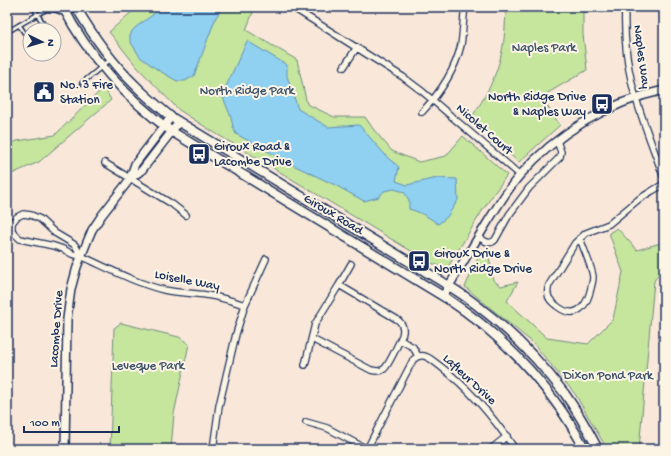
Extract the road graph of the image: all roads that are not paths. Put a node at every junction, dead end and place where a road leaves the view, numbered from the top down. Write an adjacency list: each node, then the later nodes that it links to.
1 (34, 7): 8 (lane)
2 (63, 7): 9 (main road, Giroux Road)
3 (76, 7): 15 (main road, Giroux Road)
4 (292, 7): 14 (street, Nicolet Court)
5 (465, 7): 21 (street)
6 (625, 7): 20 (street, Naples Way)
7 (48, 8): 8 (lane); 9 (lane)
8 (37, 14): 10 (lane); 11 (lane)
9 (67, 15): 16 (main road, Giroux Road)
10 (42, 22)
11 (19, 25): 12 (lane); 13 (lane)
12 (22, 29)
13 (7, 32)
14 (357, 47): 17 (street); 21 (street, Nicolet Court)
15 (111, 59): 16 (lane); 23 (main road, Giroux Road)
16 (102, 66): 18 (lane); 25 (main road, Giroux Road)
17 (344, 67)
18 (82, 83)
19 (664, 90): 20 (street)
20 (636, 98): 27 (street); 30 (street, Naples Way)
21 (433, 101): 22 (street); 29 (street, Nicolet Court)
22 (422, 112)
23 (172, 117): 24 (main road, Giroux Road); 25 (street, Lacombe Drive)
24 (179, 122): 26 (street, Lacombe Drive); 41 (main road, Giroux Road)
25 (164, 126): 26 (main road, Giroux Road); 31 (street, Lacombe Drive)
26 (171, 131): 31 (street, Lacombe Drive); 42 (main road, Giroux Road)
27 (557, 141): 29 (street); 35 (street)
28 (105, 163): 31 (street)
29 (520, 175): 35 (street)
30 (664, 178)
31 (130, 179): 33 (street); 37 (street, Lacombe Drive)
32 (664, 184): 36 (street)
33 (186, 215)
34 (10, 223): 37 (street, Loiselle Way); 37 (street)
35 (478, 237): 41 (street)
36 (580, 238): 36 (street)
37 (81, 256): 43 (street, Loiselle Way); 50 (street, Lacombe Drive)
38 (266, 259): 43 (street)
39 (351, 264): 40 (street)
40 (339, 285): 44 (street); 45 (street)
41 (449, 286): 42 (street); 56 (main road, Giroux Road)
42 (443, 296): 55 (main road, Giroux Road)
43 (245, 305): 51 (street)
44 (312, 339): 45 (street); 47 (street)
45 (400, 340): 46 (street)
46 (418, 356): 49 (street, Lafleur Drive); 52 (street)
47 (305, 365)
48 (306, 422): 52 (street)
49 (507, 436): 53 (street); 54 (street, Lafleur Drive)
50 (65, 449)
51 (213, 449)
52 (367, 449)
53 (491, 449)
54 (516, 449)
55 (585, 449)
56 (598, 449)

